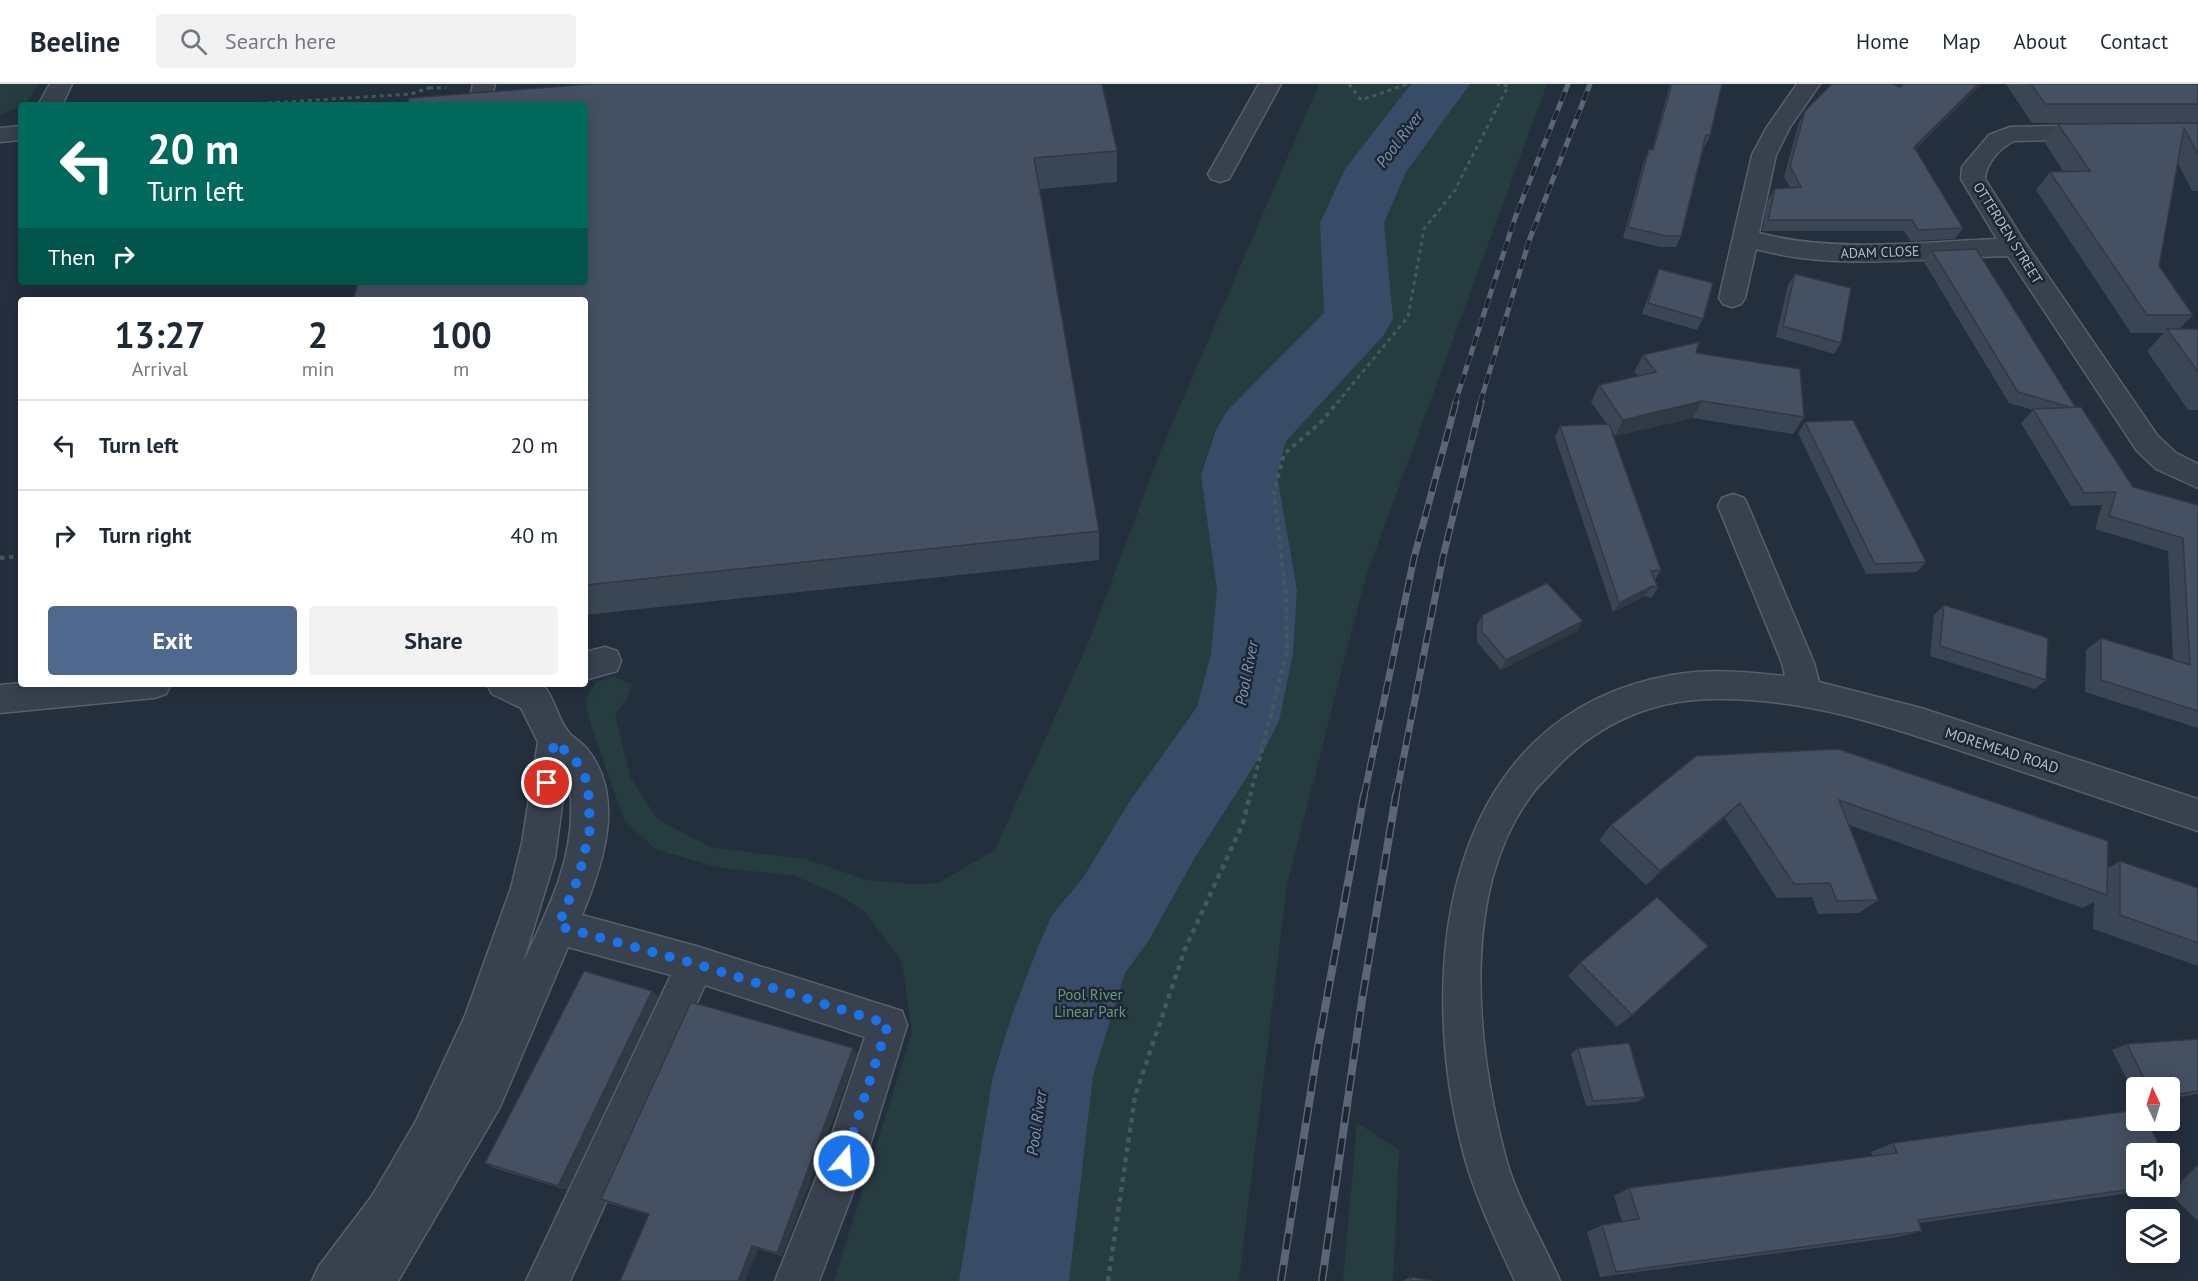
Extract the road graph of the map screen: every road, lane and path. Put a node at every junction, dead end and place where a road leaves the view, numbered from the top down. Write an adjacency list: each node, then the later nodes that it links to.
1 (61, 84): 12 (street)
2 (430, 84): 9 (path)
3 (1270, 84): 17 (street)
4 (1349, 84): 5 (path)
5 (1408, 84)
6 (1497, 84): 8 (path)
7 (1809, 84): 18 (street)
8 (1508, 85): 37 (path)
9 (429, 88): 10 (path); 13 (path)
10 (470, 93): 11 (street)
11 (504, 99)
12 (52, 102)
13 (284, 102)
14 (2120, 132): 19 (street, OTTERDEN STREET)
15 (18, 133): 16 (street)
16 (0, 135)
17 (1220, 174)
18 (1746, 238): 19 (street, ADAM CLOSE); 20 (street)
19 (2015, 247): 21 (street, OTTERDEN STREET)
20 (1732, 298)
21 (2198, 477)
22 (1732, 506): 27 (street)
23 (18, 556): 24 (path)
24 (0, 558)
25 (123, 687): 28 (street)
26 (530, 689): 29 (street)
27 (1805, 692): 30 (street, MOREMEAD ROAD); 38 (street, MOREMEAD ROAD)
28 (0, 699)
29 (555, 742): 31 (street); 33 (street)
30 (2198, 815)
31 (558, 926): 32 (street); 34 (street)
32 (696, 964): 35 (street); 36 (street)
33 (334, 1281)
34 (374, 1281)
35 (548, 1281)
36 (797, 1281)
37 (1108, 1281)
38 (1538, 1281)

